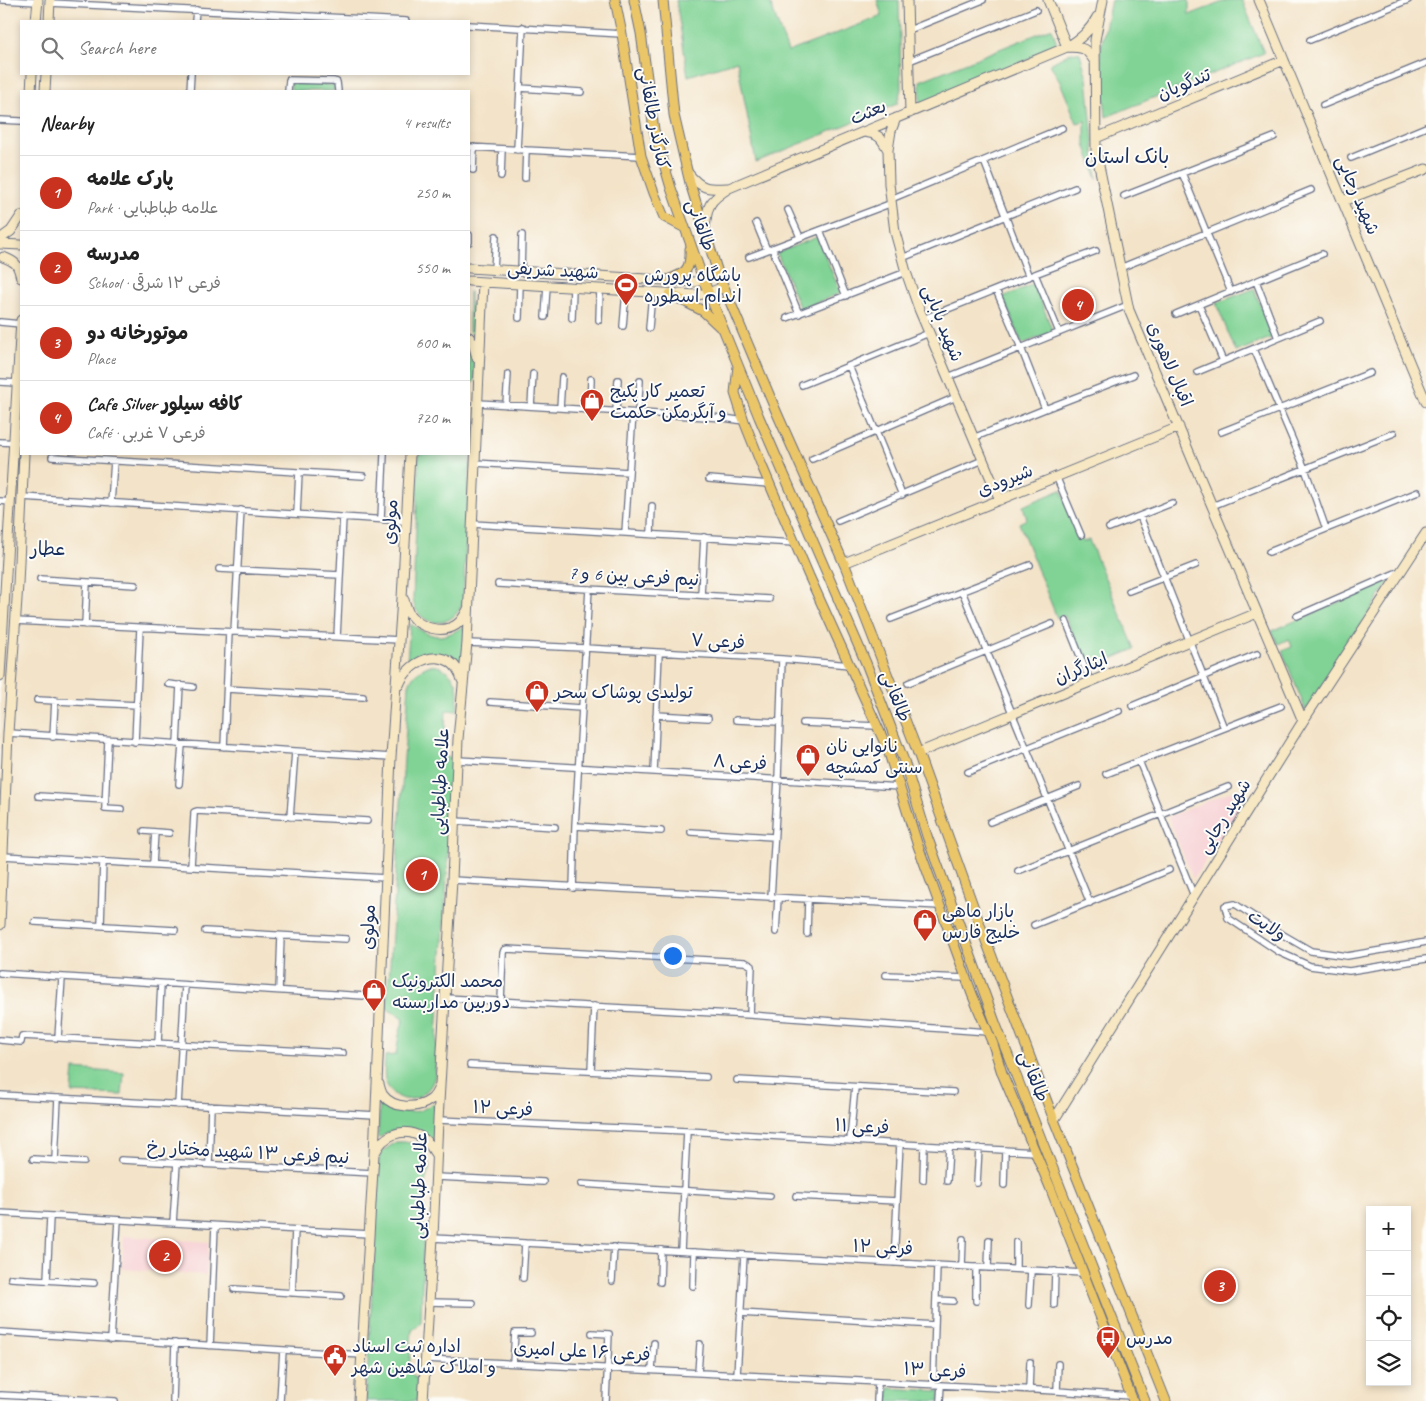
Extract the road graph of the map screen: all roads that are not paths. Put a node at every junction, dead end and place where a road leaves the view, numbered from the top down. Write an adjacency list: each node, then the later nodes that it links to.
1 (3, 0): 11 (street)
2 (165, 0): 14 (street)
3 (614, 0): 30 (main road, کنارگذر طالقانی)
4 (634, 0): 83 (main road, طالقانی)
5 (663, 0): 69 (main road, طالقانی)
6 (907, 0): 29 (street)
7 (983, 0): 29 (street)
8 (1048, 0): 32 (street)
9 (1259, 0): 33 (street, شهید رجایی)
10 (1408, 0): 31 (street)
11 (38, 1): 20 (street)
12 (50, 1): 14 (street); 21 (street)
13 (1103, 3): 32 (street, بعثت); 35 (street, اقبال لاهوری)
14 (165, 9): 15 (street)
15 (196, 10): 17 (street); 22 (street)
16 (1036, 10): 34 (street)
17 (241, 13): 18 (street); 23 (street)
18 (267, 14): 19 (street); 24 (street)
19 (321, 19): 25 (street)
20 (36, 20)
21 (49, 20)
22 (195, 20)
23 (240, 20)
24 (267, 20)
25 (349, 20): 26 (street)
26 (374, 20)
27 (470, 24): 28 (street)
28 (523, 27): 30 (street); 42 (street)
29 (908, 30): 34 (street)
30 (622, 34): 64 (main road, کنارگذر طالقانی)
31 (1310, 40)
32 (1067, 47): 35 (street); 50 (street, بعثت)
33 (1284, 60): 58 (street, تندگویان); 78 (street, شهید رجایی)
34 (909, 61): 50 (street)
35 (1095, 63): 58 (street, اقبال لاهوری)
36 (1426, 63): 49 (street)
37 (32, 75): 43 (street)
38 (46, 75): 44 (street)
39 (191, 75): 45 (street)
40 (319, 75): 41 (street)
41 (318, 81): 46 (street); 47 (street)
42 (520, 88): 48 (street); 61 (street)
43 (31, 90)
44 (45, 90)
45 (190, 90)
46 (288, 90)
47 (338, 90)
48 (581, 92)
49 (1323, 105)
50 (910, 112): 51 (street, بعثت)
51 (896, 118): 56 (street, بعثت); 63 (street, شهید بابایی)
52 (0, 120): 53 (street)
53 (20, 121)
54 (1426, 127): 65 (street)
55 (1062, 128): 66 (street)
56 (864, 132): 63 (street); 73 (street, بعثت)
57 (1274, 137): 70 (street)
58 (1096, 138): 102 (street, اقبال لاهوری)
59 (472, 147): 60 (street); 68 (street)
60 (502, 149): 61 (street); 71 (street)
61 (517, 150): 62 (street)
62 (526, 150): 64 (street); 72 (street)
63 (888, 150): 77 (street, شهید بابایی)
64 (641, 156): 83 (main road, کنارگذر طالقانی)
65 (1352, 158)
66 (984, 161): 77 (street); 80 (street)
67 (1426, 169): 78 (street)
68 (473, 170)
69 (688, 173): 73 (street); 84 (main road, طالقانی)
70 (1182, 173): 76 (street); 86 (street)
71 (501, 176)
72 (525, 178)
73 (729, 188): 84 (street, بعثت)
74 (1074, 188): 80 (street)
75 (1311, 190): 86 (street)
76 (1124, 196)
77 (891, 201): 85 (street); 100 (street, شهید بابایی)
78 (1343, 201): 168 (street, شهید رجایی)
79 (788, 210): 89 (street)
80 (1004, 216): 100 (street); 108 (street)
81 (20, 218): 90 (street)
82 (756, 223): 94 (street)
83 (685, 228): 91 (main road, طالقانی)
84 (705, 229): 106 (main road, طالقانی)
85 (820, 230): 89 (street); 126 (street)
86 (1207, 232): 102 (street); 122 (street)
87 (522, 235): 104 (street)
88 (496, 236): 103 (street)
89 (800, 237): 94 (street)
90 (0, 239)
91 (688, 239): 110 (main road, طالقانی); 111 (main road)
92 (0, 244): 93 (street)
93 (20, 245)
94 (770, 249): 98 (street); 129 (street)
95 (1096, 252): 108 (street)
96 (1322, 254): 113 (street)
97 (2, 257): 99 (street); 107 (street)
98 (749, 257)
99 (20, 258)
100 (902, 258): 105 (street, شهید بابایی)
101 (470, 268): 103 (street, شهید شریفی)
102 (1120, 268): 127 (street, اقبال لاهوری)
103 (494, 270): 104 (street, شهید شریفی)
104 (521, 272): 109 (street, شهید شریفی)
105 (906, 272): 126 (street); 135 (street, شهید بابایی)
106 (718, 273): 110 (street, شهید شریفی); 118 (main road, طالقانی)
107 (20, 274)
108 (1032, 276): 120 (street); 143 (street)
109 (630, 278): 111 (street, شهید شریفی); 121 (street)
110 (703, 279): 111 (street, شهید شریفی); 124 (main road, طالقانی)
111 (667, 280)
112 (470, 281): 114 (street, شهید شریفی)
113 (1256, 281): 122 (street); 145 (street)
114 (483, 282): 115 (street, شهید شریفی); 153 (street, علامه طباطبایی)
115 (520, 284): 116 (street, شهید شریفی); 132 (street)
116 (547, 286): 117 (street, شهید شریفی); 131 (street)
117 (573, 287): 119 (street, شهید شریفی); 133 (street)
118 (723, 287): 124 (street, شهید شریفی); 228 (main road, طالقانی)
119 (600, 289): 121 (street, شهید شریفی); 136 (street)
120 (996, 290): 135 (street); 148 (street)
121 (627, 291): 123 (street, شهید شریفی); 140 (street)
122 (1231, 292): 128 (street)
123 (652, 293): 125 (street, شهید شریفی); 141 (street)
124 (709, 293): 125 (street, شهید شریفی); 142 (main road, طالقانی)
125 (670, 294): 142 (main road)
126 (846, 296): 129 (street)
127 (1128, 305): 143 (street); 179 (street, اقبال لاهوری)
128 (1199, 305): 130 (street); 150 (street)
129 (799, 314): 134 (street)
130 (1176, 314)
131 (545, 317)
132 (519, 318)
133 (572, 318)
134 (787, 318)
135 (923, 319): 144 (street, شهید بابایی)
136 (599, 320)
137 (1320, 321): 145 (street)
138 (0, 322): 139 (street)
139 (20, 324)
140 (623, 326)
141 (650, 328)
142 (724, 332): 151 (main road, طالقانی)
143 (1059, 332): 148 (street)
144 (929, 333): 152 (street); 160 (street, شهید بابایی)
145 (1278, 338): 149 (street)
146 (470, 339): 153 (street)
147 (20, 344): 165 (street)
148 (1021, 348): 160 (street); 173 (street)
149 (1254, 349): 150 (street); 174 (street)
150 (1223, 362): 154 (street)
151 (738, 366): 178 (main road); 330 (main road, طالقانی)
152 (849, 366): 166 (street); 180 (street)
153 (480, 368): 169 (street, علامه طباطبایی)
154 (1197, 372)
155 (1370, 373): 174 (street)
156 (508, 374): 170 (street)
157 (533, 374): 171 (street)
158 (1133, 375): 173 (street)
159 (562, 377): 172 (street)
160 (948, 377): 167 (street, شهید بابایی)
161 (591, 378): 175 (street)
162 (618, 380): 176 (street)
163 (640, 381): 177 (street)
164 (0, 382): 165 (street)
165 (18, 383): 185 (street)
166 (802, 385)
167 (956, 397): 180 (street); 183 (street, شهید بابایی)
168 (1426, 402)
169 (478, 403): 170 (street); 193 (street, علامه طباطبایی)
170 (506, 405): 171 (street)
171 (531, 406): 172 (street)
172 (560, 408): 175 (street)
173 (1045, 408): 183 (street)
174 (1279, 409): 181 (street); 194 (street)
175 (590, 410): 176 (street)
176 (616, 412): 177 (street)
177 (636, 413): 178 (street); 196 (street)
178 (744, 421): 200 (main road)
179 (1179, 427): 198 (street, شیرودی); 210 (street, اقبال لاهوری)
180 (876, 431): 190 (street); 202 (street)
181 (1221, 432)
182 (1394, 433): 194 (street)
183 (973, 438): 191 (street, شهید بابایی)
184 (0, 442): 185 (street)
185 (18, 443): 206 (street)
186 (24, 455): 203 (street)
187 (384, 455): 215 (street)
188 (410, 455): 216 (street, مولوی)
189 (52, 457): 192 (street)
190 (812, 459)
191 (983, 460): 202 (street); 204 (street, شهید بابایی)
192 (114, 461): 195 (street); 207 (street)
193 (475, 463): 196 (street); 218 (street, علامه طباطبایی)
194 (1305, 468): 210 (street); 220 (street)
195 (299, 472): 197 (street); 212 (street)
196 (629, 472): 221 (street)
197 (363, 476)
198 (1056, 476): 204 (street, شیرودی); 224 (street)
199 (709, 479): 200 (street)
200 (769, 484): 226 (main road)
201 (1418, 492): 220 (street)
202 (902, 494): 217 (street)
203 (22, 497): 207 (street); 251 (street)
204 (1000, 500): 228 (street, شیرودی)
205 (0, 502): 206 (street)
206 (10, 502): 249 (street)
207 (111, 503): 211 (street)
208 (1172, 503): 213 (street)
209 (652, 506): 223 (street)
210 (1212, 506): 247 (street, اقبال لاهوری)
211 (241, 510): 212 (street); 232 (street)
212 (297, 514): 214 (street)
213 (1140, 516): 219 (street); 235 (street)
214 (343, 517): 215 (street); 234 (street)
215 (381, 519): 216 (street)
216 (405, 521): 244 (street, مولوی)
217 (838, 522)
218 (472, 524): 221 (street); 246 (street, علامه طباطبایی)
219 (1109, 528)
220 (1326, 529): 227 (street)
221 (625, 533): 223 (street)
222 (1426, 533): 233 (street, شهید رجایی)
223 (650, 534): 225 (street)
224 (1081, 535)
225 (704, 537): 226 (street); 243 (street)
226 (794, 542): 267 (main road)
227 (1269, 552)
228 (844, 563): 306 (main road, طالقانی)
229 (1030, 565): 241 (street)
230 (1196, 565): 235 (street)
231 (218, 569): 232 (street)
232 (238, 570): 234 (street); 256 (street)
233 (1402, 570): 248 (street); 293 (street, شهید رجایی)
234 (340, 575): 257 (street)
235 (1164, 577): 242 (street); 259 (street)
236 (40, 579): 237 (street)
237 (87, 582): 239 (street); 254 (street)
238 (498, 584): 240 (street, نیم فرعی بین 6 و 7)
239 (135, 585)
240 (588, 589): 243 (street, نیم فرعی بین 6 و 7); 261 (street)
241 (962, 591): 250 (street); 262 (street)
242 (1129, 591)
243 (701, 595): 245 (street, نیم فرعی بین 6 و 7)
244 (402, 598): 246 (street); 258 (street, مولوی)
245 (769, 598)
246 (469, 608): 260 (street, علامه طباطبایی)
247 (1257, 613): 259 (street, ایثارگران); 293 (street, اقبال لاهوری)
248 (1296, 616)
249 (2, 617): 264 (street)
250 (891, 619)
251 (15, 621): 254 (street); 272 (street)
252 (1066, 621): 271 (street)
253 (1052, 624): 262 (street)
254 (85, 625): 255 (street)
255 (140, 628): 256 (street); 284 (street)
256 (232, 632): 257 (street); 278 (street)
257 (337, 637): 258 (street)
258 (400, 640): 279 (street, مولوی)
259 (1189, 641): 269 (street); 271 (street, ایثارگران)
260 (467, 643): 261 (street, فرعی ۷); 277 (street, علامه طباطبایی)
261 (585, 648): 263 (street, فرعی ۷); 287 (street)
262 (987, 650): 273 (street); 290 (street)
263 (659, 653): 266 (street, فرعی ۷); 289 (street)
264 (1, 654): 268 (street)
265 (1256, 654): 269 (street)
266 (782, 659): 267 (street, فرعی ۷); 294 (street)
267 (850, 665): 296 (main road)
268 (0, 676)
269 (1203, 676): 285 (street); 297 (street)
270 (0, 681): 272 (street)
271 (1090, 681): 290 (street, ایثارگران)
272 (11, 682): 298 (street)
273 (908, 683)
274 (168, 684): 275 (street)
275 (180, 685): 276 (street); 302 (street)
276 (193, 686)
277 (463, 686): 279 (street); 308 (street, علامه طباطبایی)
278 (227, 689): 280 (street); 303 (street)
279 (396, 694): 307 (street, مولوی)
280 (363, 697)
281 (37, 700): 282 (street)
282 (55, 700): 284 (street); 299 (street)
283 (490, 702): 287 (street)
284 (137, 705): 301 (street)
285 (1132, 706)
286 (1282, 706): 297 (street)
287 (581, 708): 310 (street)
288 (1119, 711): 304 (street)
289 (656, 714): 291 (street); 311 (street)
290 (1012, 714): 304 (street); 306 (street, ایثارگران)
291 (708, 718)
292 (736, 720): 294 (street)
293 (1303, 721): 348 (street, شهید رجایی)
294 (780, 722): 314 (street)
295 (803, 723): 296 (street)
296 (877, 726): 317 (main road)
297 (1224, 728): 309 (street)
298 (8, 733): 299 (street); 338 (street)
299 (53, 736): 300 (street)
300 (108, 740): 301 (street); 321 (street)
301 (135, 742): 302 (street)
302 (180, 744): 303 (street); 315 (street)
303 (224, 747): 305 (street)
304 (1026, 748): 312 (street); 320 (street)
305 (295, 752): 307 (street); 324 (street)
306 (918, 753): 397 (main road, طالقانی)
307 (391, 757): 345 (street, مولوی)
308 (458, 760): 310 (street, فرعی ۸); 325 (street, علامه طباطبایی)
309 (1139, 761): 313 (street); 323 (street)
310 (578, 768): 311 (street, فرعی ۸); 329 (street)
311 (654, 772): 314 (street, فرعی ۸)
312 (968, 772)
313 (1106, 774)
314 (778, 779): 317 (street, فرعی ۸); 336 (street)
315 (179, 784)
316 (1079, 786): 320 (street)
317 (900, 787): 342 (main road)
318 (1228, 787): 323 (street)
319 (38, 796): 321 (street)
320 (1048, 799): 327 (street); 337 (street)
321 (105, 800): 322 (street)
322 (122, 809)
323 (1161, 814): 337 (street); 348 (street)
324 (290, 817): 326 (street); 341 (street)
325 (455, 820): 328 (street); 346 (street, علامه طباطبایی)
326 (366, 821)
327 (990, 822)
328 (555, 826)
329 (575, 826): 332 (street); 347 (street)
330 (924, 828): 342 (main road); 504 (main road, طالقانی)
331 (144, 831): 333 (street)
332 (661, 831)
333 (155, 832): 335 (street); 340 (street)
334 (691, 832): 336 (street)
335 (169, 833)
336 (774, 837): 349 (street)
337 (1069, 850): 344 (street); 351 (street)
338 (3, 856): 339 (street); 354 (street)
339 (103, 861): 340 (street); 355 (street)
340 (153, 864): 341 (street)
341 (192, 866): 345 (street)
342 (927, 870): 352 (main road)
343 (1169, 870): 351 (street)
344 (1018, 871)
345 (386, 878): 372 (street, مولوی)
346 (452, 880): 347 (street); 373 (street, علامه طباطبایی)
347 (573, 888): 349 (street)
348 (1194, 896): 397 (street, شهید رجایی)
349 (774, 898): 350 (street); 359 (street)
350 (808, 900): 352 (street); 360 (street)
351 (1090, 903): 356 (street)
352 (940, 906): 368 (main road)
353 (35, 922): 355 (street)
354 (0, 925)
355 (100, 925): 357 (street)
356 (1034, 926)
357 (175, 930)
358 (205, 931): 361 (street)
359 (776, 932)
360 (807, 934)
361 (281, 936): 362 (street); 371 (street)
362 (346, 939)
363 (1426, 942): 364 (street, ولایت)
364 (1426, 959)
365 (0, 974): 367 (street)
366 (886, 975): 368 (street)
367 (62, 978): 369 (street); 378 (street)
368 (966, 978): 377 (main road)
369 (161, 984): 370 (street); 380 (street)
370 (185, 985): 371 (street); 381 (street)
371 (279, 990): 372 (street)
372 (381, 997): 387 (street, مولوی)
373 (446, 998): 374 (street); 388 (street, علامه طباطبایی)
374 (501, 1001): 375 (street); 376 (street)
375 (594, 1006): 376 (street); 384 (street)
376 (750, 1015): 377 (street)
377 (988, 1032): 405 (main road)
378 (58, 1038): 379 (street); 380 (street)
379 (0, 1040)
380 (158, 1043): 381 (street)
381 (181, 1044): 382 (street); 393 (street)
382 (344, 1053)
383 (470, 1065): 384 (street)
384 (591, 1071): 385 (street)
385 (706, 1077)
386 (737, 1080): 389 (street)
387 (378, 1082): 388 (street); 395 (street, مولوی)
388 (440, 1085): 396 (street, علامه طباطبایی)
389 (855, 1087): 390 (street); 399 (street)
390 (953, 1092)
391 (0, 1095): 392 (street)
392 (58, 1098): 393 (street); 409 (street)
393 (178, 1105): 394 (street)
394 (211, 1106): 395 (street); 413 (street)
395 (376, 1115): 406 (street, مولوی)
396 (438, 1120): 398 (street, فرعی ۱۲); 407 (street, علامه طباطبایی)
397 (1054, 1120): 505 (main road, طالقانی)
398 (687, 1131): 399 (street, فرعی ۱۱); 422 (street)
399 (850, 1140): 400 (street, فرعی ۱۱)
400 (900, 1144): 401 (street, فرعی ۱۱); 425 (street)
401 (924, 1145): 402 (street, فرعی ۱۱); 416 (street)
402 (949, 1146): 403 (street, فرعی ۱۱); 417 (street)
403 (979, 1148): 404 (street, فرعی ۱۱); 419 (street)
404 (1005, 1150): 405 (street, فرعی ۱۱); 421 (street)
405 (1036, 1152): 451 (main road)
406 (374, 1154): 407 (street); 414 (street, مولوی)
407 (436, 1155): 415 (street, علامه طباطبایی)
408 (33, 1159): 409 (street)
409 (56, 1160): 411 (street)
410 (122, 1160): 412 (street, نیم فرعی ۱۳ شهید مختار رخ)
411 (84, 1162)
412 (177, 1163): 413 (street, نیم فرعی ۱۳ شهید مختار رخ); 429 (street)
413 (209, 1164): 414 (street, نیم فرعی ۱۳ شهید مختار رخ)
414 (373, 1174): 432 (street, مولوی)
415 (436, 1177): 418 (street); 433 (street, علامه طباطبایی)
416 (923, 1180)
417 (947, 1181)
418 (543, 1182)
419 (977, 1183)
420 (581, 1184): 422 (street)
421 (1004, 1184)
422 (684, 1191): 423 (street); 440 (street)
423 (770, 1196)
424 (796, 1196): 425 (street)
425 (897, 1201): 443 (street)
426 (0, 1214): 427 (street)
427 (50, 1217): 428 (street); 454 (street)
428 (118, 1220): 429 (street); 474 (street)
429 (173, 1223): 430 (street)
430 (215, 1226): 431 (street); 478 (street)
431 (295, 1230): 432 (street); 460 (street)
432 (368, 1234): 480 (street, مولوی)
433 (433, 1238): 437 (street, فرعی ۱۲); 465 (street, علامه طباطبایی)
434 (963, 1239): 445 (street)
435 (989, 1240): 447 (street)
436 (1016, 1242): 448 (street)
437 (525, 1243): 438 (street, فرعی ۱۲); 453 (street)
438 (614, 1247): 439 (street, فرعی ۱۲); 455 (street)
439 (661, 1250): 440 (street, فرعی ۱۲); 456 (street)
440 (681, 1251): 441 (street, فرعی ۱۲)
441 (694, 1252): 442 (street, فرعی ۱۲); 458 (street)
442 (744, 1254): 443 (street, فرعی ۱۲); 469 (street)
443 (894, 1263): 444 (street, فرعی ۱۲)
444 (937, 1266): 445 (street, فرعی ۱۲); 462 (street)
445 (962, 1266): 446 (street, فرعی ۱۲)
446 (976, 1267): 447 (street, فرعی ۱۲); 464 (street)
447 (988, 1268): 448 (street, فرعی ۱۲)
448 (1016, 1269): 449 (street, فرعی ۱۲)
449 (1031, 1270): 450 (street, فرعی ۱۲); 467 (street)
450 (1055, 1271): 451 (street, فرعی ۱۲); 468 (street)
451 (1083, 1273): 495 (main road)
452 (11, 1278): 454 (street)
453 (523, 1278)
454 (47, 1280): 457 (street)
455 (612, 1281)
456 (660, 1282)
457 (94, 1283)
458 (693, 1286)
459 (234, 1290): 460 (street)
460 (292, 1293): 461 (street)
461 (341, 1296)
462 (936, 1300): 463 (street); 470 (street)
463 (952, 1301)
464 (976, 1301)
465 (429, 1302): 466 (street); 481 (street, علامه طباطبایی)
466 (473, 1303)
467 (1029, 1305)
468 (1054, 1305)
469 (740, 1313): 470 (street); 488 (street)
470 (935, 1325): 490 (street)
471 (0, 1332): 474 (street)
472 (531, 1333): 483 (street)
473 (592, 1333): 485 (street)
474 (111, 1340): 476 (street)
475 (654, 1343): 486 (street)
476 (175, 1344): 478 (street); 498 (street)
477 (700, 1344): 487 (street)
478 (210, 1346): 479 (street)
479 (283, 1350): 480 (street); 499 (street)
480 (362, 1355): 496 (street, مولوی)
481 (425, 1359): 483 (street, فرعی ۱۶ علی امیری); 500 (street, علامه طباطبایی)
482 (1030, 1362): 492 (street)
483 (513, 1363): 485 (street, فرعی ۱۶ علی امیری)
484 (1058, 1364): 493 (street)
485 (608, 1368): 486 (street, فرعی ۱۶ علی امیری); 501 (street)
486 (652, 1370): 487 (street, فرعی ۱۶ علی امیری)
487 (698, 1372): 488 (street, فرعی ۱۶ علی امیری)
488 (737, 1374): 489 (street, فرعی ۱۳)
489 (878, 1383): 490 (street, فرعی ۱۳); 502 (street)
490 (933, 1385): 491 (street, فرعی ۱۳)
491 (941, 1385): 492 (street, فرعی ۱۳); 503 (street)
492 (1029, 1390): 493 (street, فرعی ۱۳)
493 (1057, 1391): 495 (street, فرعی ۱۳)
494 (0, 1395): 497 (street)
495 (1132, 1399)
496 (359, 1400)
497 (115, 1401)
498 (173, 1401)
499 (280, 1401)
500 (422, 1401)
501 (606, 1401)
502 (877, 1401)
503 (940, 1401)
504 (1145, 1401)
505 (1166, 1401)

